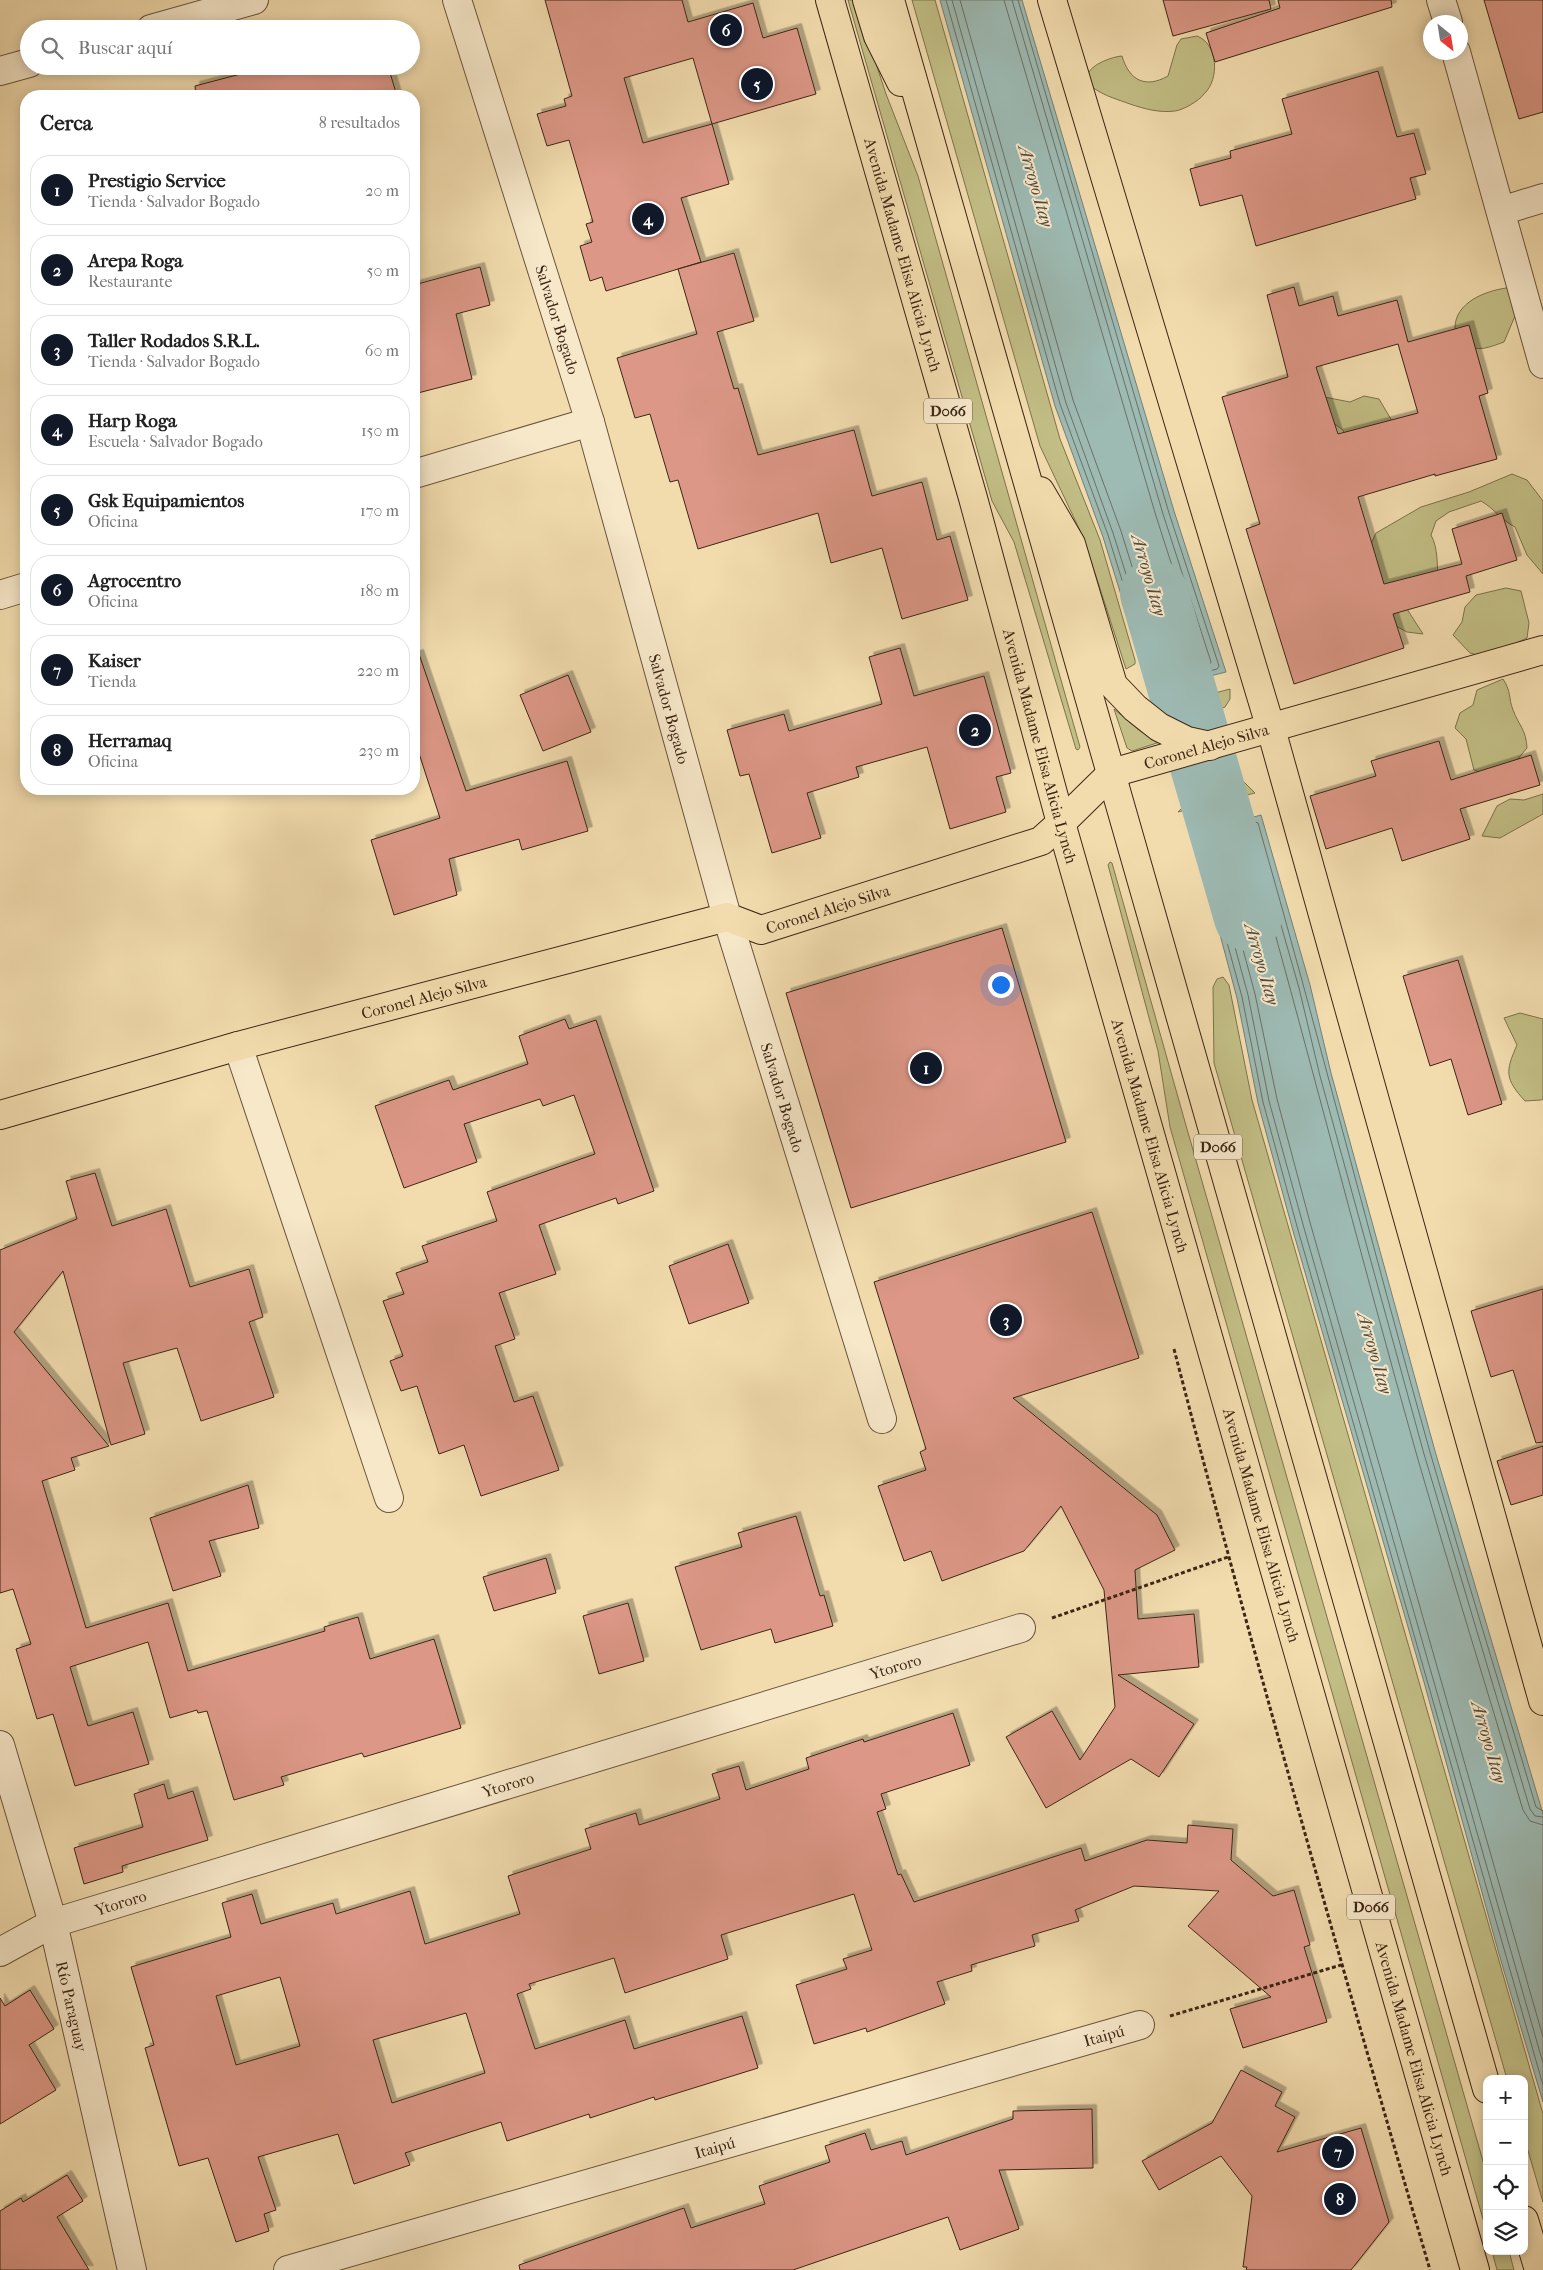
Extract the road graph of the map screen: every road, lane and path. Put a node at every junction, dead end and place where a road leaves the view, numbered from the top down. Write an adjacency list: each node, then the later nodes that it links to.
1 (254, 0): 9 (street)
2 (457, 0): 17 (street, Salvador Bogado)
3 (830, 0): 26 (main road, Avenida Madame Elisa Alicia Lynch / D066)
4 (867, 0): 13 (main road)
5 (890, 0): 13 (main road, D066)
6 (1052, 0): 23 (main road)
7 (1441, 0): 8 (street)
8 (1446, 15)
9 (184, 20)
10 (1458, 60): 15 (street)
11 (20, 65): 12 (street)
12 (0, 71)
13 (928, 134): 18 (main road, D066)
14 (1543, 198): 15 (street)
15 (1501, 211): 16 (street)
16 (1543, 364)
17 (590, 422): 19 (street); 27 (street, Salvador Bogado)
18 (1021, 460): 24 (main road); 25 (main road, D066)
19 (420, 472)
20 (20, 590): 21 (street)
21 (0, 595)
22 (1543, 650): 23 (main road, Coronel Alejo Silva)
23 (1271, 729): 24 (main road, Coronel Alejo Silva); 35 (main road)
24 (1210, 746): 25 (main road, Coronel Alejo Silva)
25 (1112, 773): 26 (main road, Coronel Alejo Silva); 41 (main road, D066)
26 (1062, 823): 27 (main road, Coronel Alejo Silva); 46 (main road, Avenida Madame Elisa Alicia Lynch / D066)
27 (727, 917): 28 (main road, Coronel Alejo Silva); 31 (street, Salvador Bogado)
28 (238, 1046): 29 (main road, Coronel Alejo Silva); 32 (street)
29 (0, 1115)
30 (1173, 1344): 33 (path)
31 (882, 1418)
32 (389, 1498)
33 (1228, 1557): 34 (path); 39 (path)
34 (1020, 1628): 37 (street, Ytororo)
35 (1543, 1701)
36 (0, 1745): 37 (street, Río Paraguay)
37 (53, 1923): 38 (street, Ytororo); 43 (street, Río Paraguay)
38 (0, 1952)
39 (1341, 1965): 40 (path); 45 (path)
40 (1140, 2024): 44 (street, Itaipú)
41 (1483, 2075)
42 (1528, 2233): 47 (main road)
43 (132, 2270)
44 (288, 2270)
45 (1430, 2270)
46 (1475, 2270)
47 (1539, 2270)

